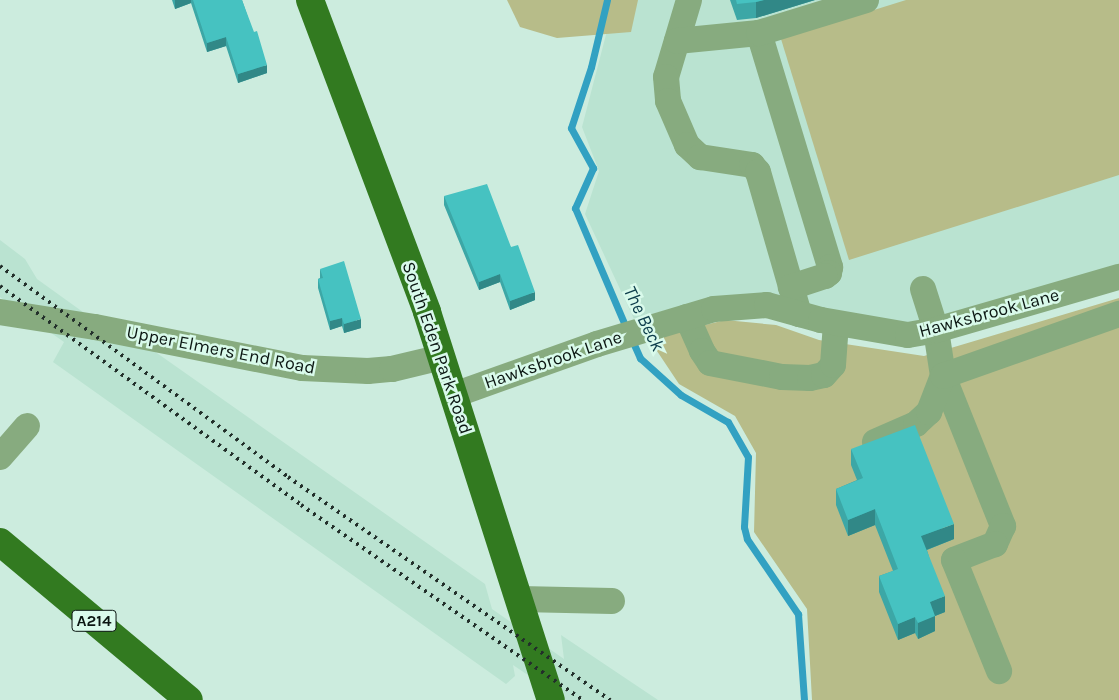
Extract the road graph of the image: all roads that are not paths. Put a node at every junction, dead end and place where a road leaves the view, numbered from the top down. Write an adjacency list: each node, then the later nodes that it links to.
1 (310, 0): 15 (main road, South Eden Park Road)
2 (689, 0): 5 (street)
3 (866, 0): 4 (street)
4 (760, 33): 5 (street); 7 (street)
5 (676, 41): 7 (street)
6 (1119, 277): 14 (street, Hawksbrook Lane)
7 (791, 286): 10 (street)
8 (923, 289): 14 (street)
9 (0, 312): 15 (street, Upper Elmers End Road)
10 (799, 314): 12 (street, Hawksbrook Lane); 13 (street, Hawksbrook Lane)
11 (1119, 314): 16 (street)
12 (687, 317): 13 (street); 17 (street, Hawksbrook Lane)
13 (836, 323): 14 (street, Hawksbrook Lane)
14 (936, 330): 16 (street)
15 (442, 357): 17 (main road, South Eden Park Road)
16 (943, 376): 19 (street); 24 (street)
17 (454, 394): 22 (main road, South Eden Park Road)
18 (27, 426): 20 (street)
19 (870, 444)
20 (0, 457)
21 (0, 542): 25 (main road, A214)
22 (520, 599): 23 (street); 26 (main road, South Eden Park Road)
23 (612, 600)
24 (999, 671)
25 (189, 700)
26 (552, 700)

